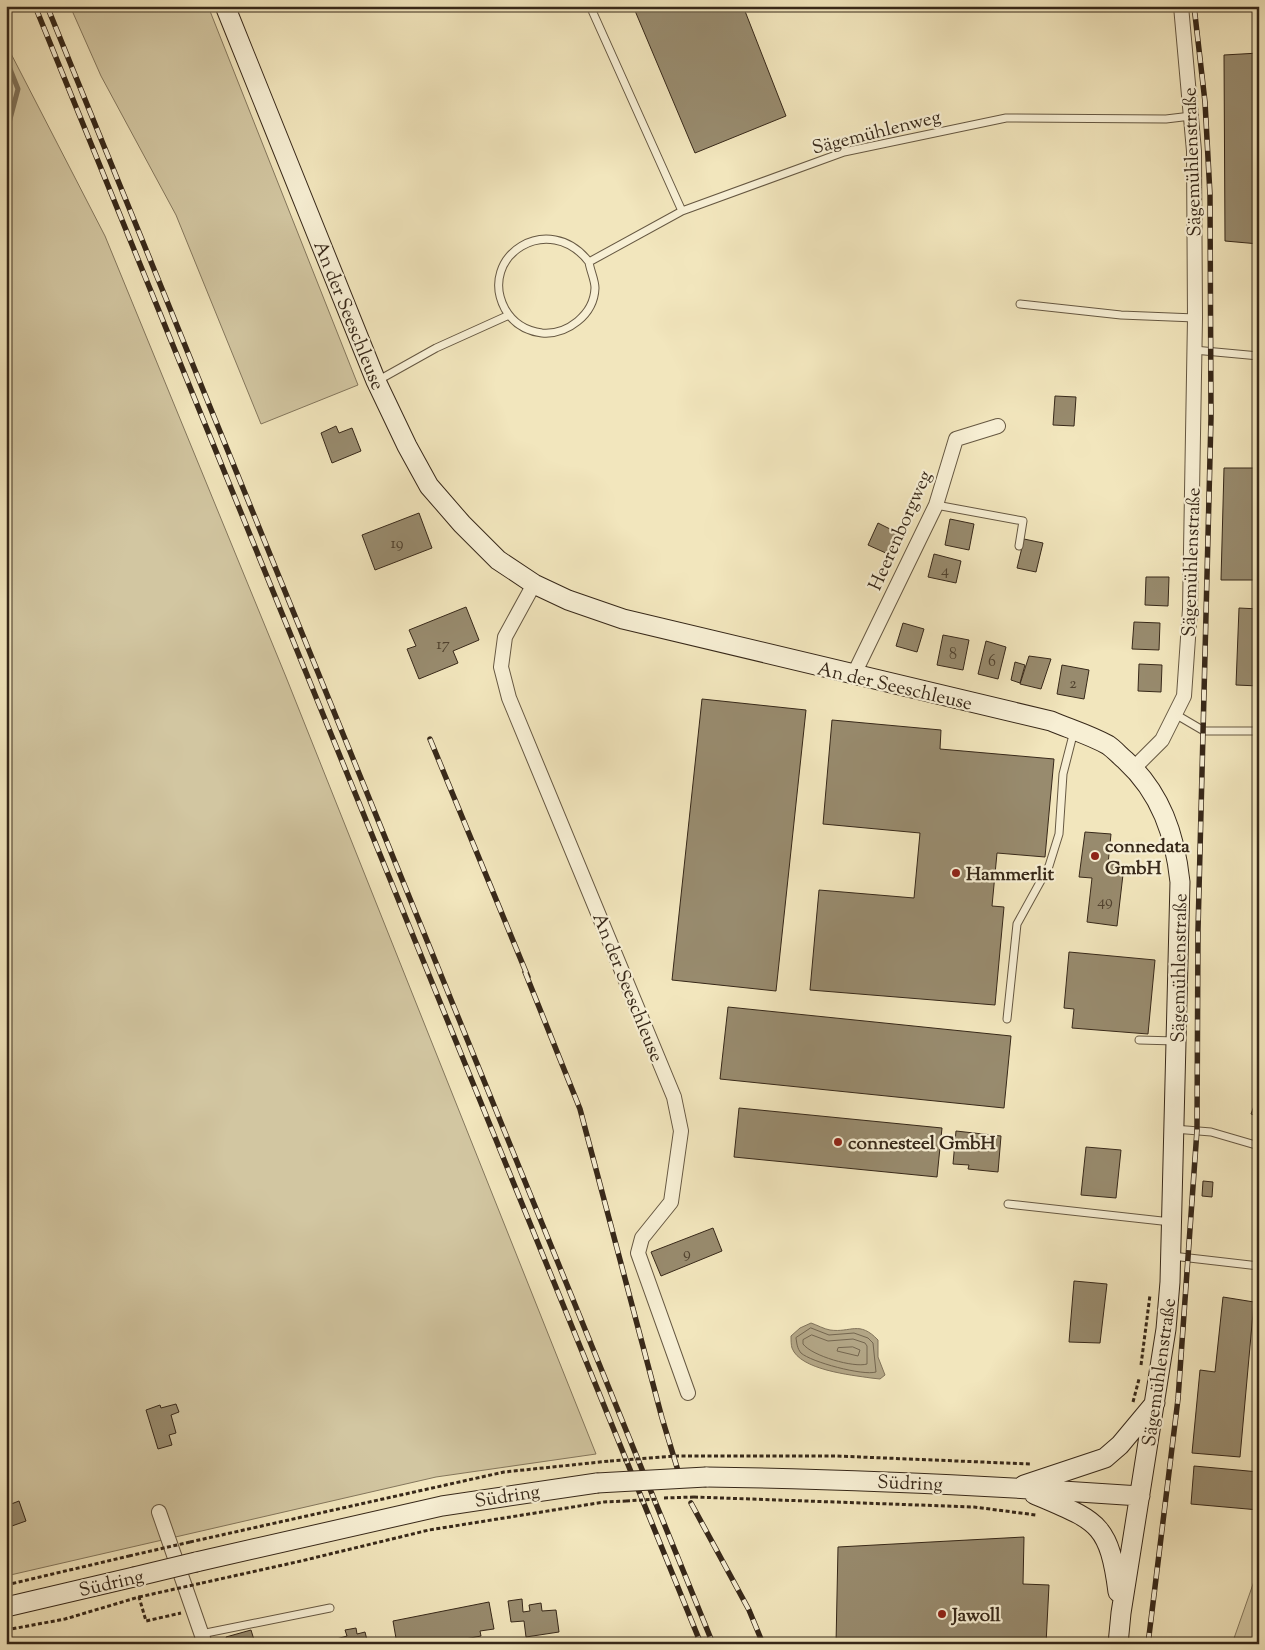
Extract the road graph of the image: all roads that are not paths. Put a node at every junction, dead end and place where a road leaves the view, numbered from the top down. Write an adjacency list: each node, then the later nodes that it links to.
1 (225, 6): 12 (street, An der Seeschleuse)
2 (590, 6): 5 (lane)
3 (1180, 6): 4 (street, Sägemühlenstraße)
4 (1191, 116): 5 (lane, Sägemühlenweg); 9 (street, Sägemühlenstraße)
5 (682, 211): 6 (lane, Sägemühlenweg)
6 (589, 262): 8 (lane); 8 (lane)
7 (1020, 304): 9 (lane)
8 (509, 315): 12 (lane)
9 (1195, 318): 10 (street, Sägemühlenstraße)
10 (1194, 350): 11 (lane); 18 (street, Sägemühlenstraße)
11 (1259, 356)
12 (376, 381): 16 (street, An der Seeschleuse)
13 (998, 426): 14 (street, Heerenborgweg)
14 (936, 505): 15 (lane); 17 (street, Heerenborgweg)
15 (1019, 546)
16 (534, 584): 17 (street, An der Seeschleuse); 31 (street, An der Seeschleuse)
17 (854, 674): 20 (street, An der Seeschleuse)
18 (1175, 714): 19 (lane); 21 (street, Sägemühlenstraße)
19 (1259, 730)
20 (1074, 731): 21 (street, An der Seeschleuse); 22 (lane)
21 (1134, 768): 24 (street, Sägemühlenstraße)
22 (1007, 1019)
23 (1139, 1040): 24 (lane)
24 (1176, 1041): 25 (street, Sägemühlenstraße)
25 (1174, 1129): 26 (lane); 28 (street, Sägemühlenstraße)
26 (1259, 1146)
27 (1008, 1204): 28 (lane)
28 (1172, 1222): 29 (street, Sägemühlenstraße)
29 (1171, 1256): 30 (lane); 32 (street, Sägemühlenstraße)
30 (1259, 1266)
31 (688, 1393)
32 (1156, 1402): 33 (street); 34 (street, Sägemühlenstraße)
33 (1018, 1487): 34 (street, Südring); 36 (street, Südring, bridge); 38 (street, Südring)
34 (1140, 1496): 38 (street, Sägemühlenstraße)
35 (159, 1512): 39 (street)
36 (6, 1607)
37 (330, 1608): 39 (lane)
38 (1121, 1614): 40 (street, Sägemühlenstraße)
39 (203, 1639)
40 (1118, 1644)

